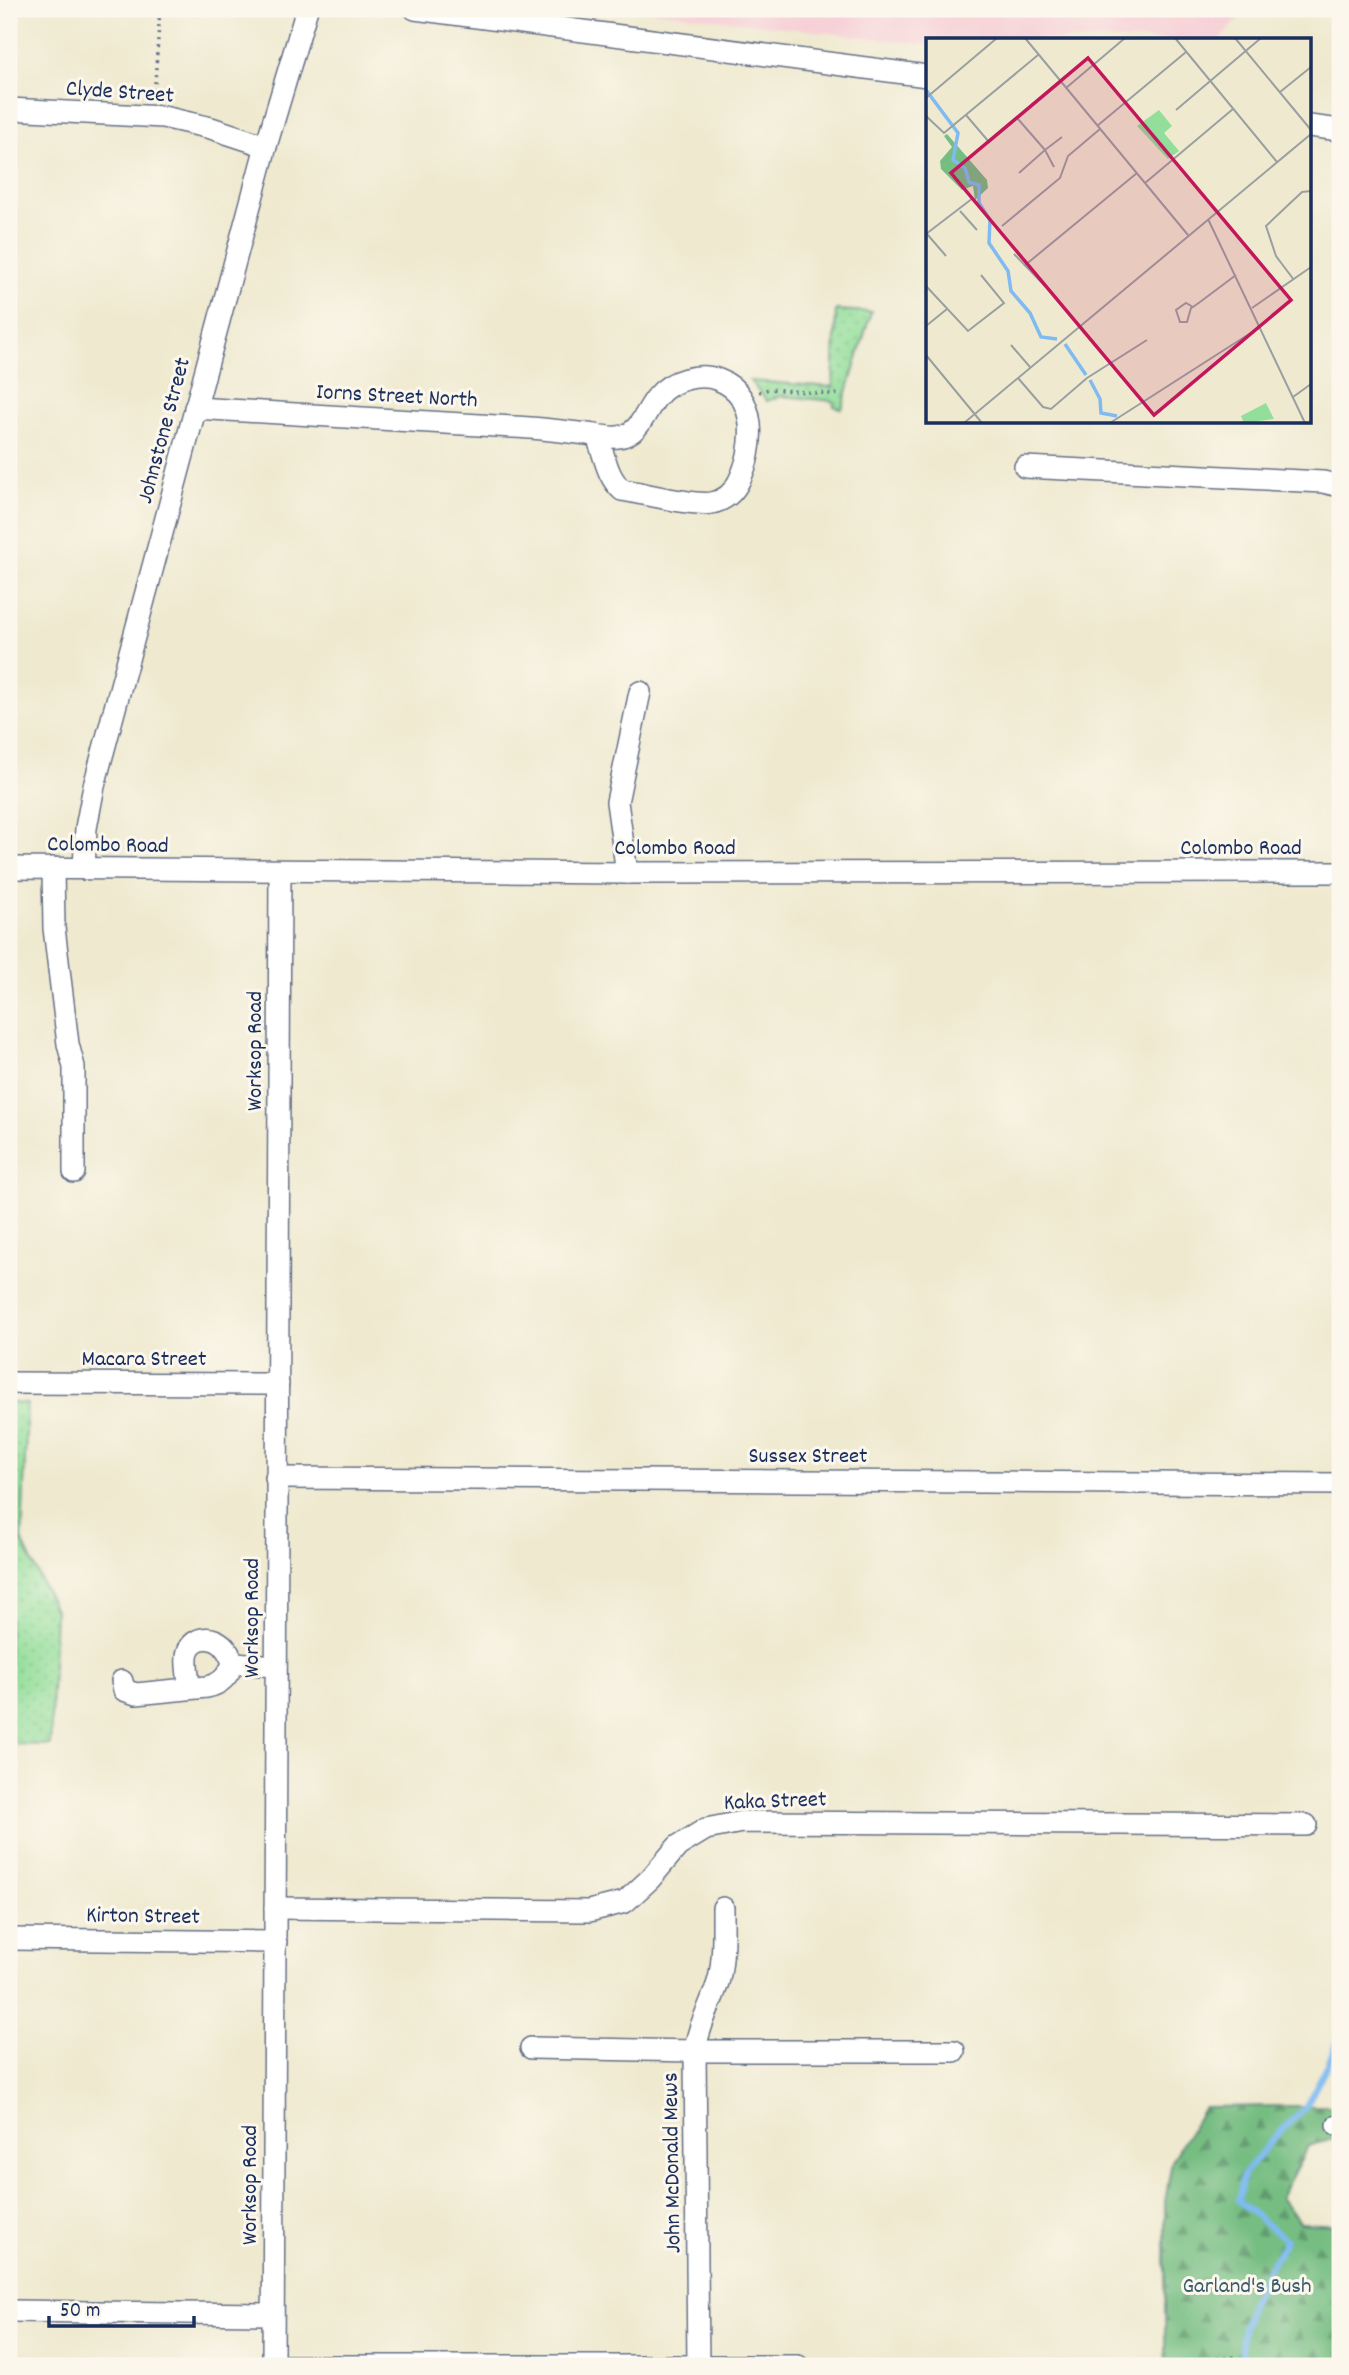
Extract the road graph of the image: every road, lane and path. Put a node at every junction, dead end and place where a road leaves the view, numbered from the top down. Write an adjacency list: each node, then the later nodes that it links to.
1 (160, 9): 6 (path)
2 (307, 9): 9 (street, Johnstone Street)
3 (415, 9): 4 (street)
4 (926, 76)
5 (9, 109): 6 (street, Clyde Street)
6 (153, 116): 9 (street, Clyde Street)
7 (1310, 126): 8 (street)
8 (1340, 130)
9 (266, 146): 12 (street, Johnstone Street)
10 (842, 396): 11 (path)
11 (743, 397): 13 (street, Iorns Street North); 13 (street)
12 (195, 408): 13 (street, Iorns Street North); 19 (street, Johnstone Street)
13 (596, 435)
14 (1025, 467): 15 (street)
15 (1340, 486)
16 (640, 692): 22 (street)
17 (9, 868): 18 (street, Colombo Road)
18 (52, 868): 19 (street, Colombo Road); 23 (street)
19 (84, 869): 20 (street, Colombo Road)
20 (280, 871): 22 (street, Colombo Road); 25 (street, Worksop Road)
21 (1340, 872): 22 (street, Colombo Road)
22 (627, 873)
23 (74, 1172)
24 (9, 1383): 25 (street, Macara Street)
25 (278, 1384): 26 (street, Worksop Road)
26 (276, 1478): 27 (street, Sussex Street); 29 (street, Worksop Road)
27 (1340, 1483)
28 (234, 1663): 29 (street); 31 (street); 31 (street)
29 (276, 1666): 33 (street, Worksop Road)
30 (122, 1681): 31 (street)
31 (190, 1688)
32 (1306, 1825): 33 (street, Kaka Street)
33 (275, 1908): 36 (street, Worksop Road)
34 (723, 1908): 38 (street)
35 (9, 1939): 36 (street, Kirton Street)
36 (276, 1942): 41 (street, Worksop Road)
37 (531, 2048): 38 (street)
38 (695, 2051): 39 (street, John McDonald Mews); 43 (street, John McDonald Mews)
39 (954, 2051)
40 (9, 2311): 41 (street)
41 (273, 2314): 42 (street, Worksop Road)
42 (274, 2366): 43 (street)
43 (698, 2366): 44 (street)
44 (799, 2366)
45 (1198, 2366): 46 (path)
46 (1233, 2366)

